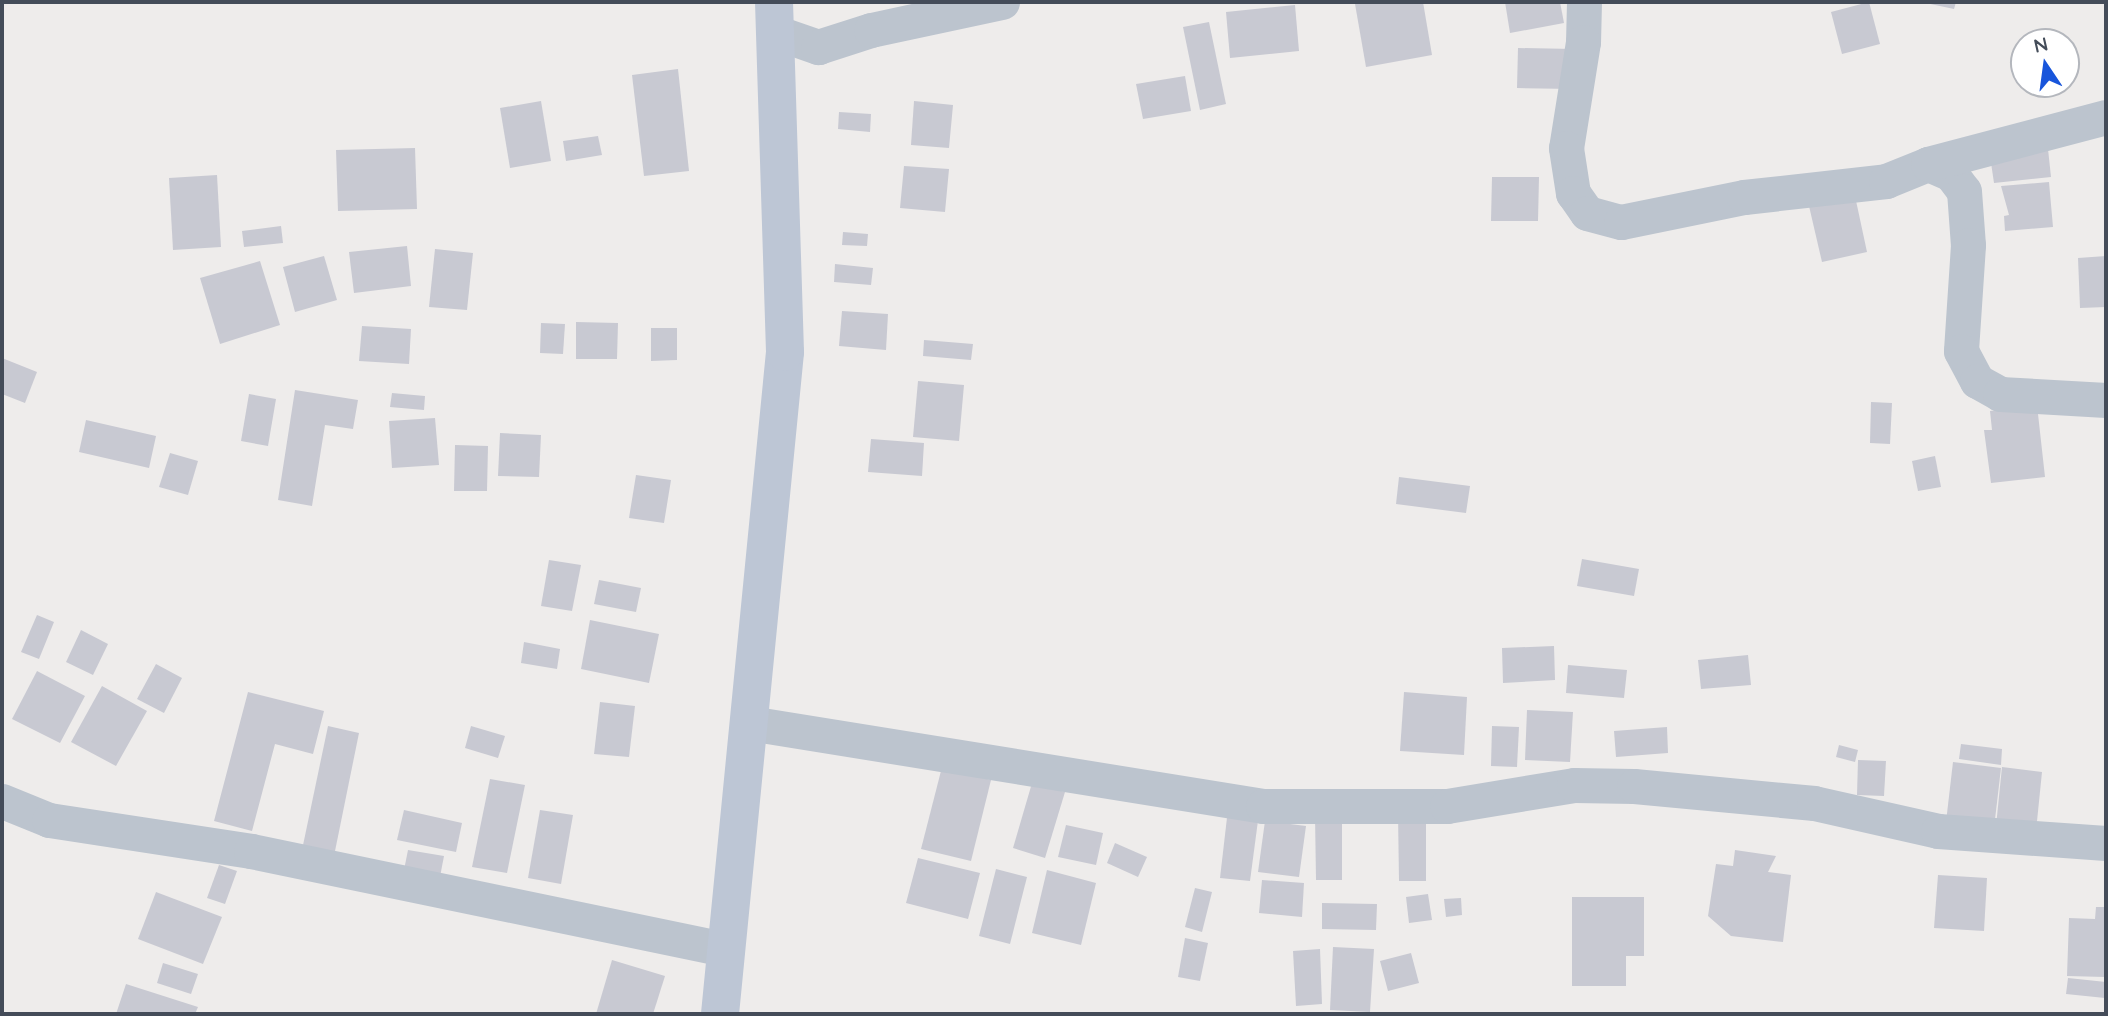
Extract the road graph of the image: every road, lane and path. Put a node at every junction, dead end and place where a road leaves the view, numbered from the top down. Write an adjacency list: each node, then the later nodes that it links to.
1 (1002, 2): 3 (street)
2 (1584, 2): 5 (street)
3 (774, 17): 7 (street)
4 (2106, 117): 5 (street)
5 (1928, 164): 6 (street)
6 (2106, 400)
7 (749, 723): 9 (street); 10 (street)
8 (2, 801): 10 (street)
9 (2106, 843)
10 (727, 950): 11 (street)
11 (720, 1014)

